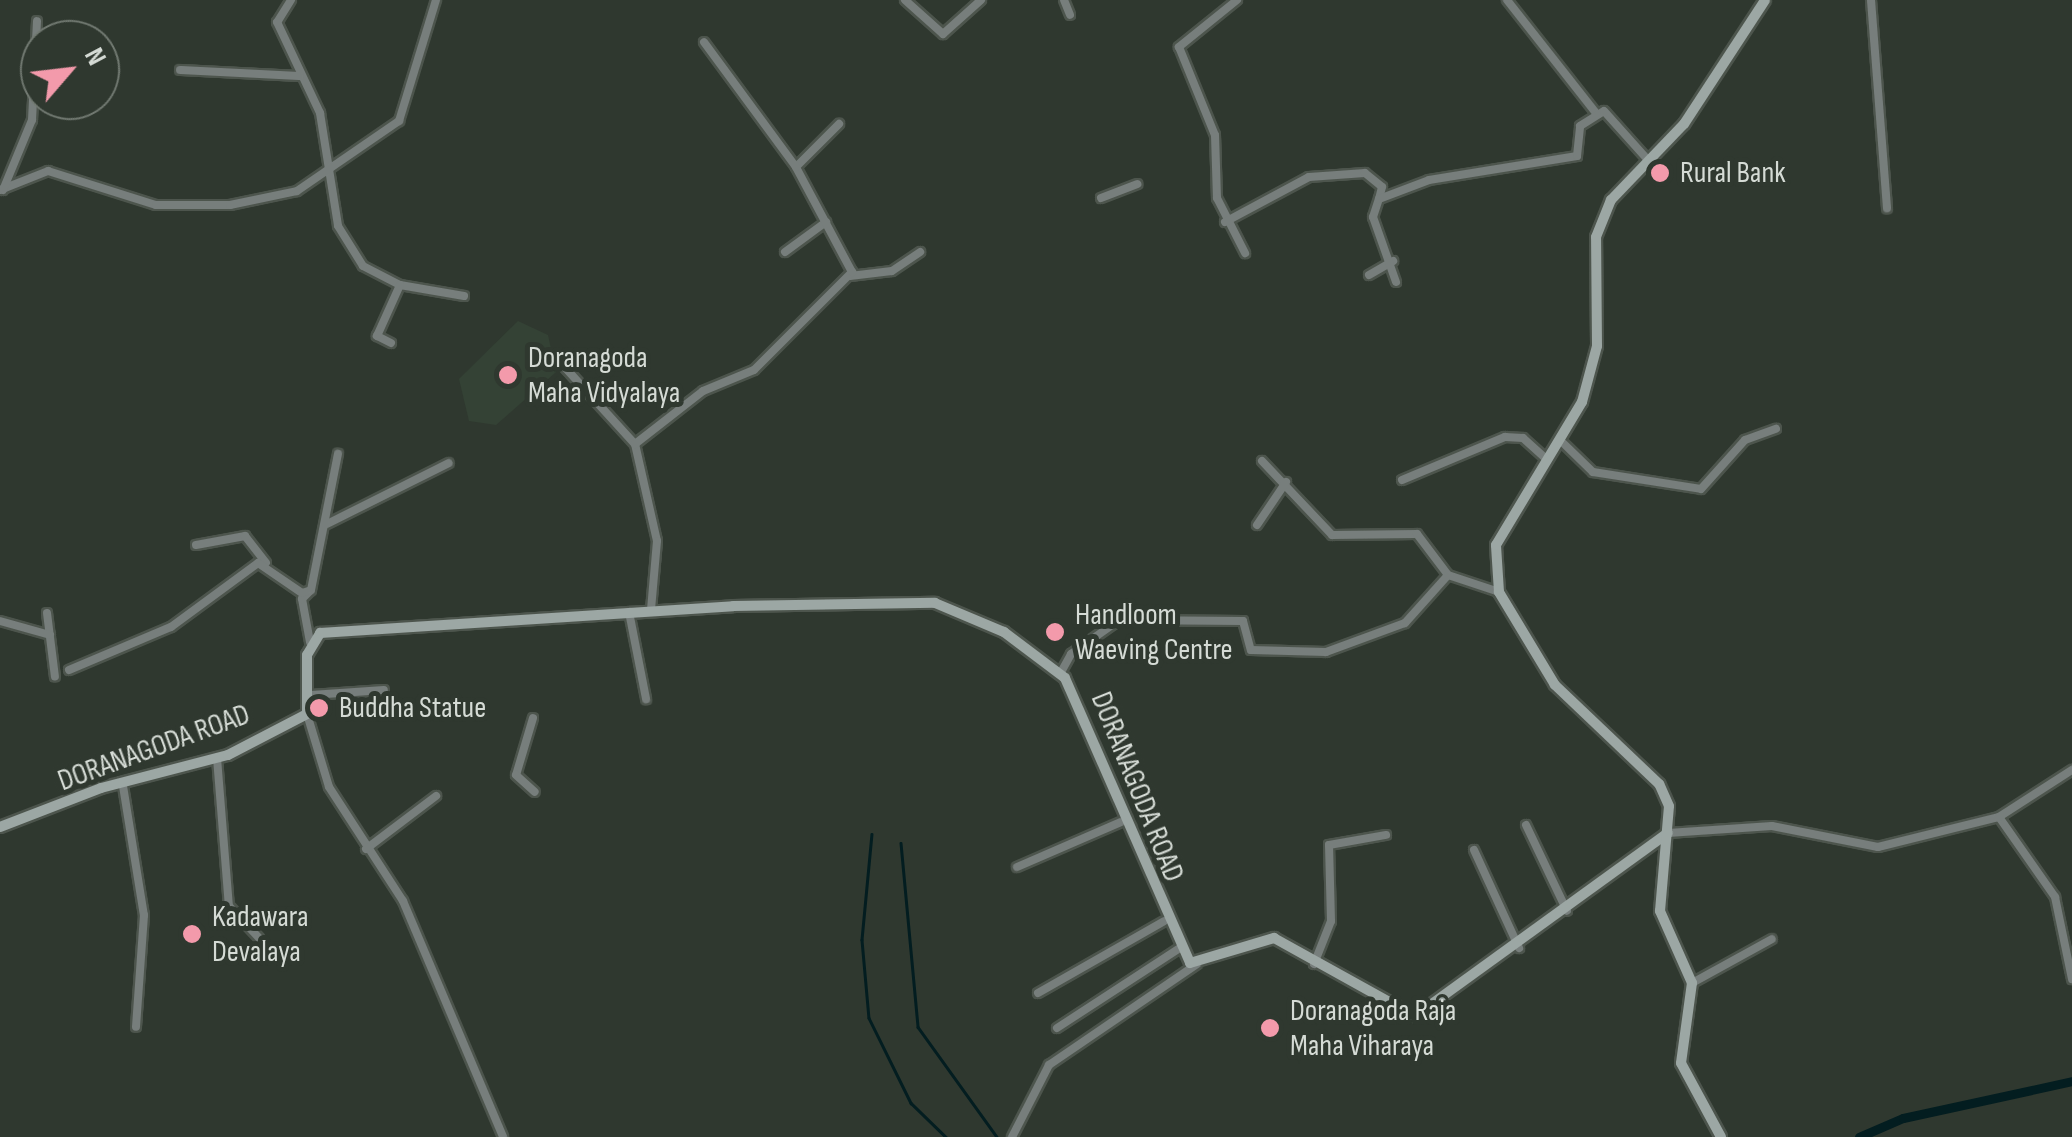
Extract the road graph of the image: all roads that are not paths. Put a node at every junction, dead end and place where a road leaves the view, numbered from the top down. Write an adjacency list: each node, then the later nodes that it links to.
1 (291, 0): 13 (street)
2 (436, 0): 18 (street)
3 (905, 0): 4 (street)
4 (981, 0)
5 (1064, 0): 10 (street)
6 (1237, 0): 26 (street)
7 (1507, 0): 14 (street)
8 (1766, 0): 17 (street)
9 (1871, 0): 24 (street)
10 (1070, 15)
11 (704, 42): 19 (street)
12 (180, 70): 13 (street)
13 (300, 76): 18 (street)
14 (1596, 113): 17 (street); 23 (street)
15 (32, 120): 21 (street)
16 (839, 124): 19 (street)
17 (1646, 159): 39 (street)
18 (328, 167): 21 (street); 34 (street)
19 (796, 167): 25 (street)
20 (1137, 184): 22 (street)
21 (1, 190)
22 (1101, 198)
23 (1378, 199): 26 (street); 30 (street)
24 (1886, 208)
25 (826, 222): 27 (street); 32 (street)
26 (1226, 222): 29 (street)
27 (784, 252)
28 (920, 252): 32 (street)
29 (1245, 253)
30 (1392, 261): 31 (street); 33 (street)
31 (1369, 275)
32 (850, 276): 40 (street)
33 (1396, 282)
34 (400, 285): 35 (street); 36 (street)
35 (464, 296)
36 (391, 342)
37 (560, 362): 40 (street)
38 (1776, 429): 39 (street)
39 (1560, 440): 42 (street)
40 (635, 444): 54 (street)
41 (338, 454): 47 (street)
42 (1546, 459): 45 (street); 53 (street)
43 (1262, 461): 46 (street)
44 (448, 463): 47 (street)
45 (1402, 480)
46 (1286, 482): 48 (street); 51 (street)
47 (326, 524): 52 (street)
48 (1257, 526)
49 (196, 546): 50 (street)
50 (266, 562): 52 (street); 60 (street)
51 (1448, 575): 53 (street); 61 (street)
52 (311, 590): 59 (street)
53 (1499, 592): 77 (street)
54 (651, 610): 55 (street, DORANAGODA ROAD); 61 (street, DORANAGODA ROAD)
55 (629, 612): 59 (street, DORANAGODA ROAD); 65 (street)
56 (47, 613): 58 (street)
57 (0, 621): 58 (street)
58 (50, 636): 62 (street)
59 (310, 642): 64 (street)
60 (69, 670)
61 (1060, 674): 74 (street, DORANAGODA ROAD)
62 (55, 677)
63 (384, 690): 64 (street)
64 (311, 695): 66 (street)
65 (646, 699)
66 (307, 714): 68 (street, DORANAGODA ROAD); 79 (street)
67 (533, 718): 71 (street)
68 (217, 758): 70 (street, DORANAGODA ROAD); 84 (street)
69 (2072, 770): 73 (street)
70 (123, 786): 76 (street, DORANAGODA ROAD); 93 (street)
71 (535, 792)
72 (436, 796): 79 (street)
73 (1999, 817): 77 (street); 90 (street)
74 (1121, 822): 81 (street); 83 (street, DORANAGODA ROAD)
75 (1526, 825): 82 (street)
76 (0, 827)
77 (1668, 833): 82 (street); 91 (street)
78 (1386, 835): 89 (street)
79 (366, 849): 95 (street)
80 (1474, 850): 86 (street)
81 (1017, 866)
82 (1568, 910): 86 (street)
83 (1164, 921): 87 (street, DORANAGODA ROAD); 92 (street)
84 (259, 938)
85 (1772, 939): 91 (street)
86 (1519, 948): 89 (street)
87 (1178, 949): 88 (street, DORANAGODA ROAD); 94 (street)
88 (1197, 964): 89 (street); 96 (street)
89 (1314, 964)
90 (2072, 979)
91 (1692, 983): 97 (street)
92 (1038, 993)
93 (136, 1027)
94 (1058, 1028)
95 (502, 1137)
96 (1012, 1137)
97 (1720, 1137)

